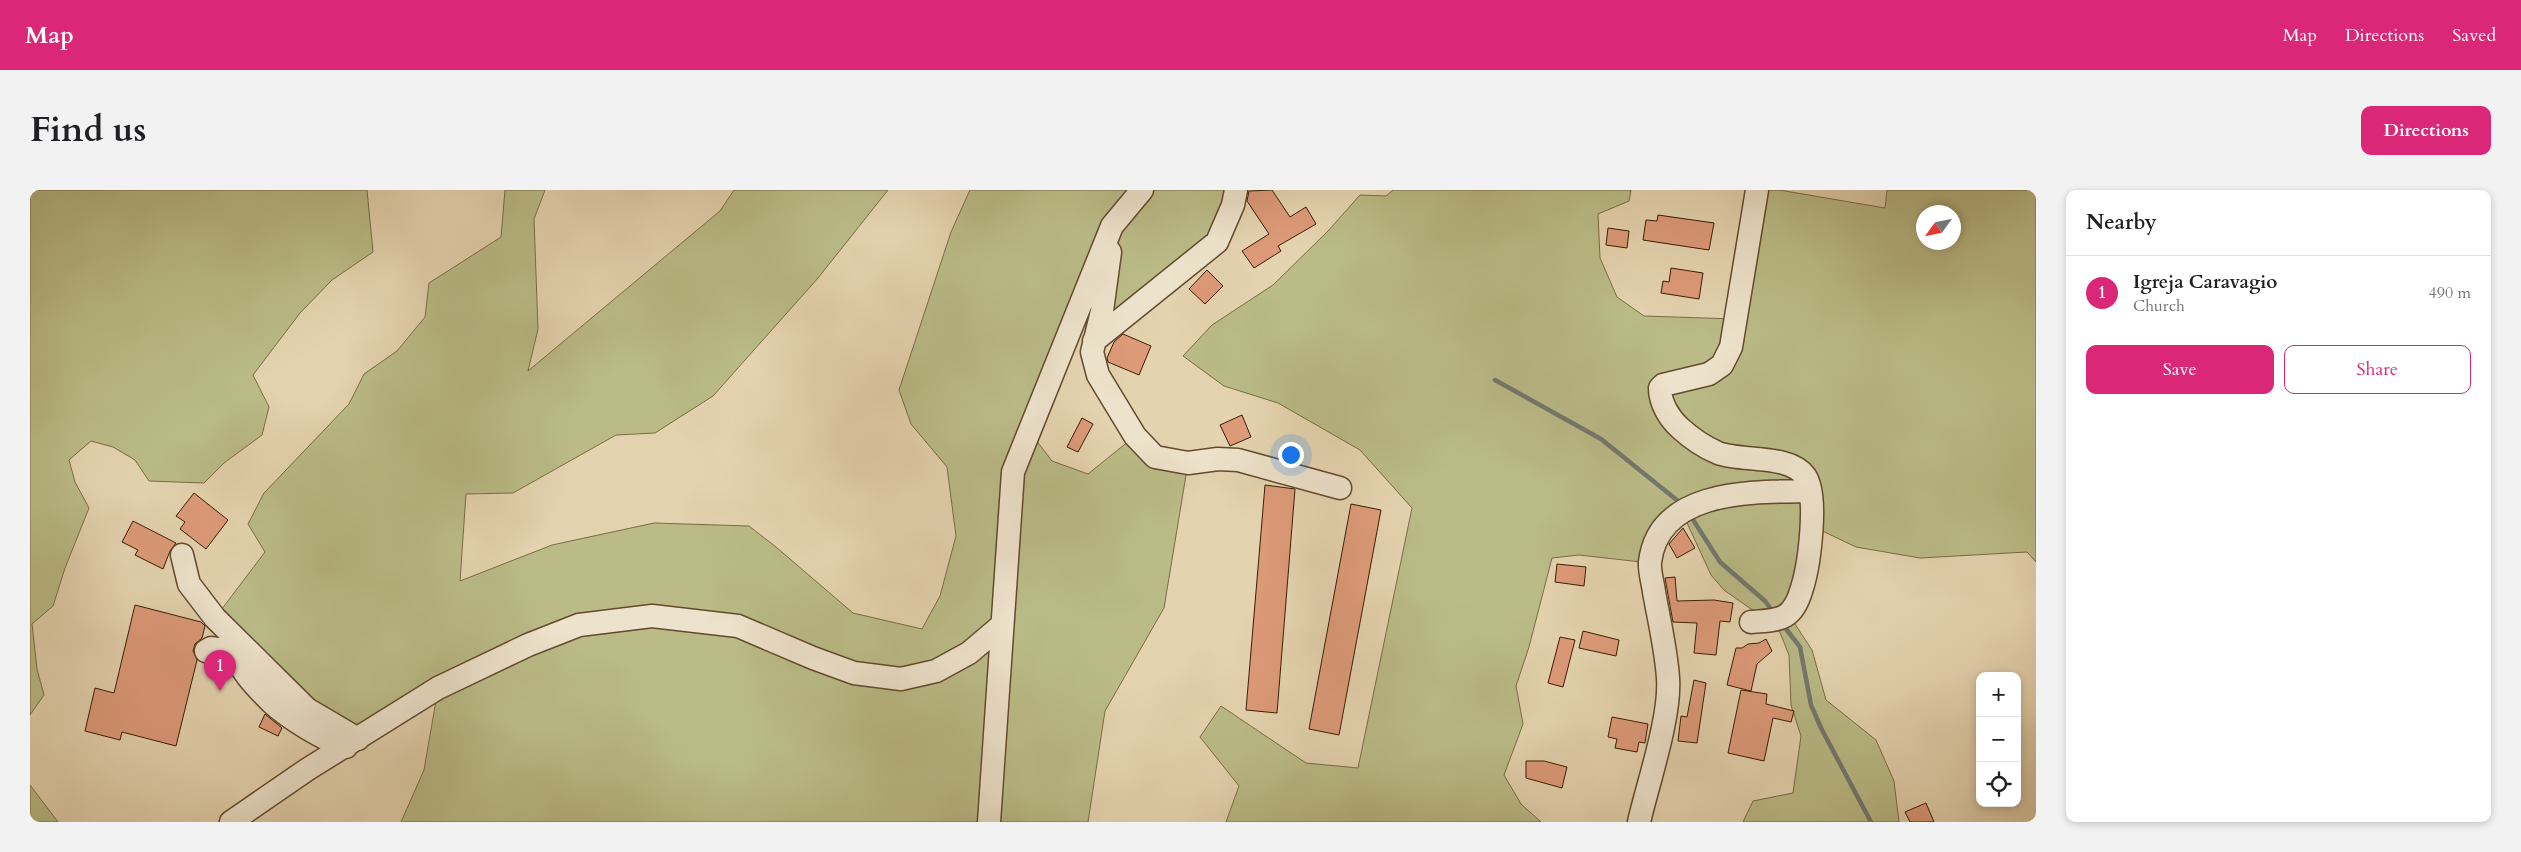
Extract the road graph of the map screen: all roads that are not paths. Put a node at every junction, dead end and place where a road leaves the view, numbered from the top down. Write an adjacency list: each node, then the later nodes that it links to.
1 (1142, 190): 4 (street)
2 (1236, 190): 5 (street)
3 (1757, 190): 7 (street)
4 (1112, 226): 5 (street); 10 (street)
5 (1094, 341): 6 (street)
6 (1340, 488)
7 (1810, 491): 9 (street); 15 (street)
8 (182, 555): 12 (street)
9 (1751, 622)
10 (1002, 625): 12 (street); 14 (street)
11 (206, 651): 12 (street)
12 (352, 743): 13 (street)
13 (231, 822)
14 (989, 822)
15 (1639, 822)

